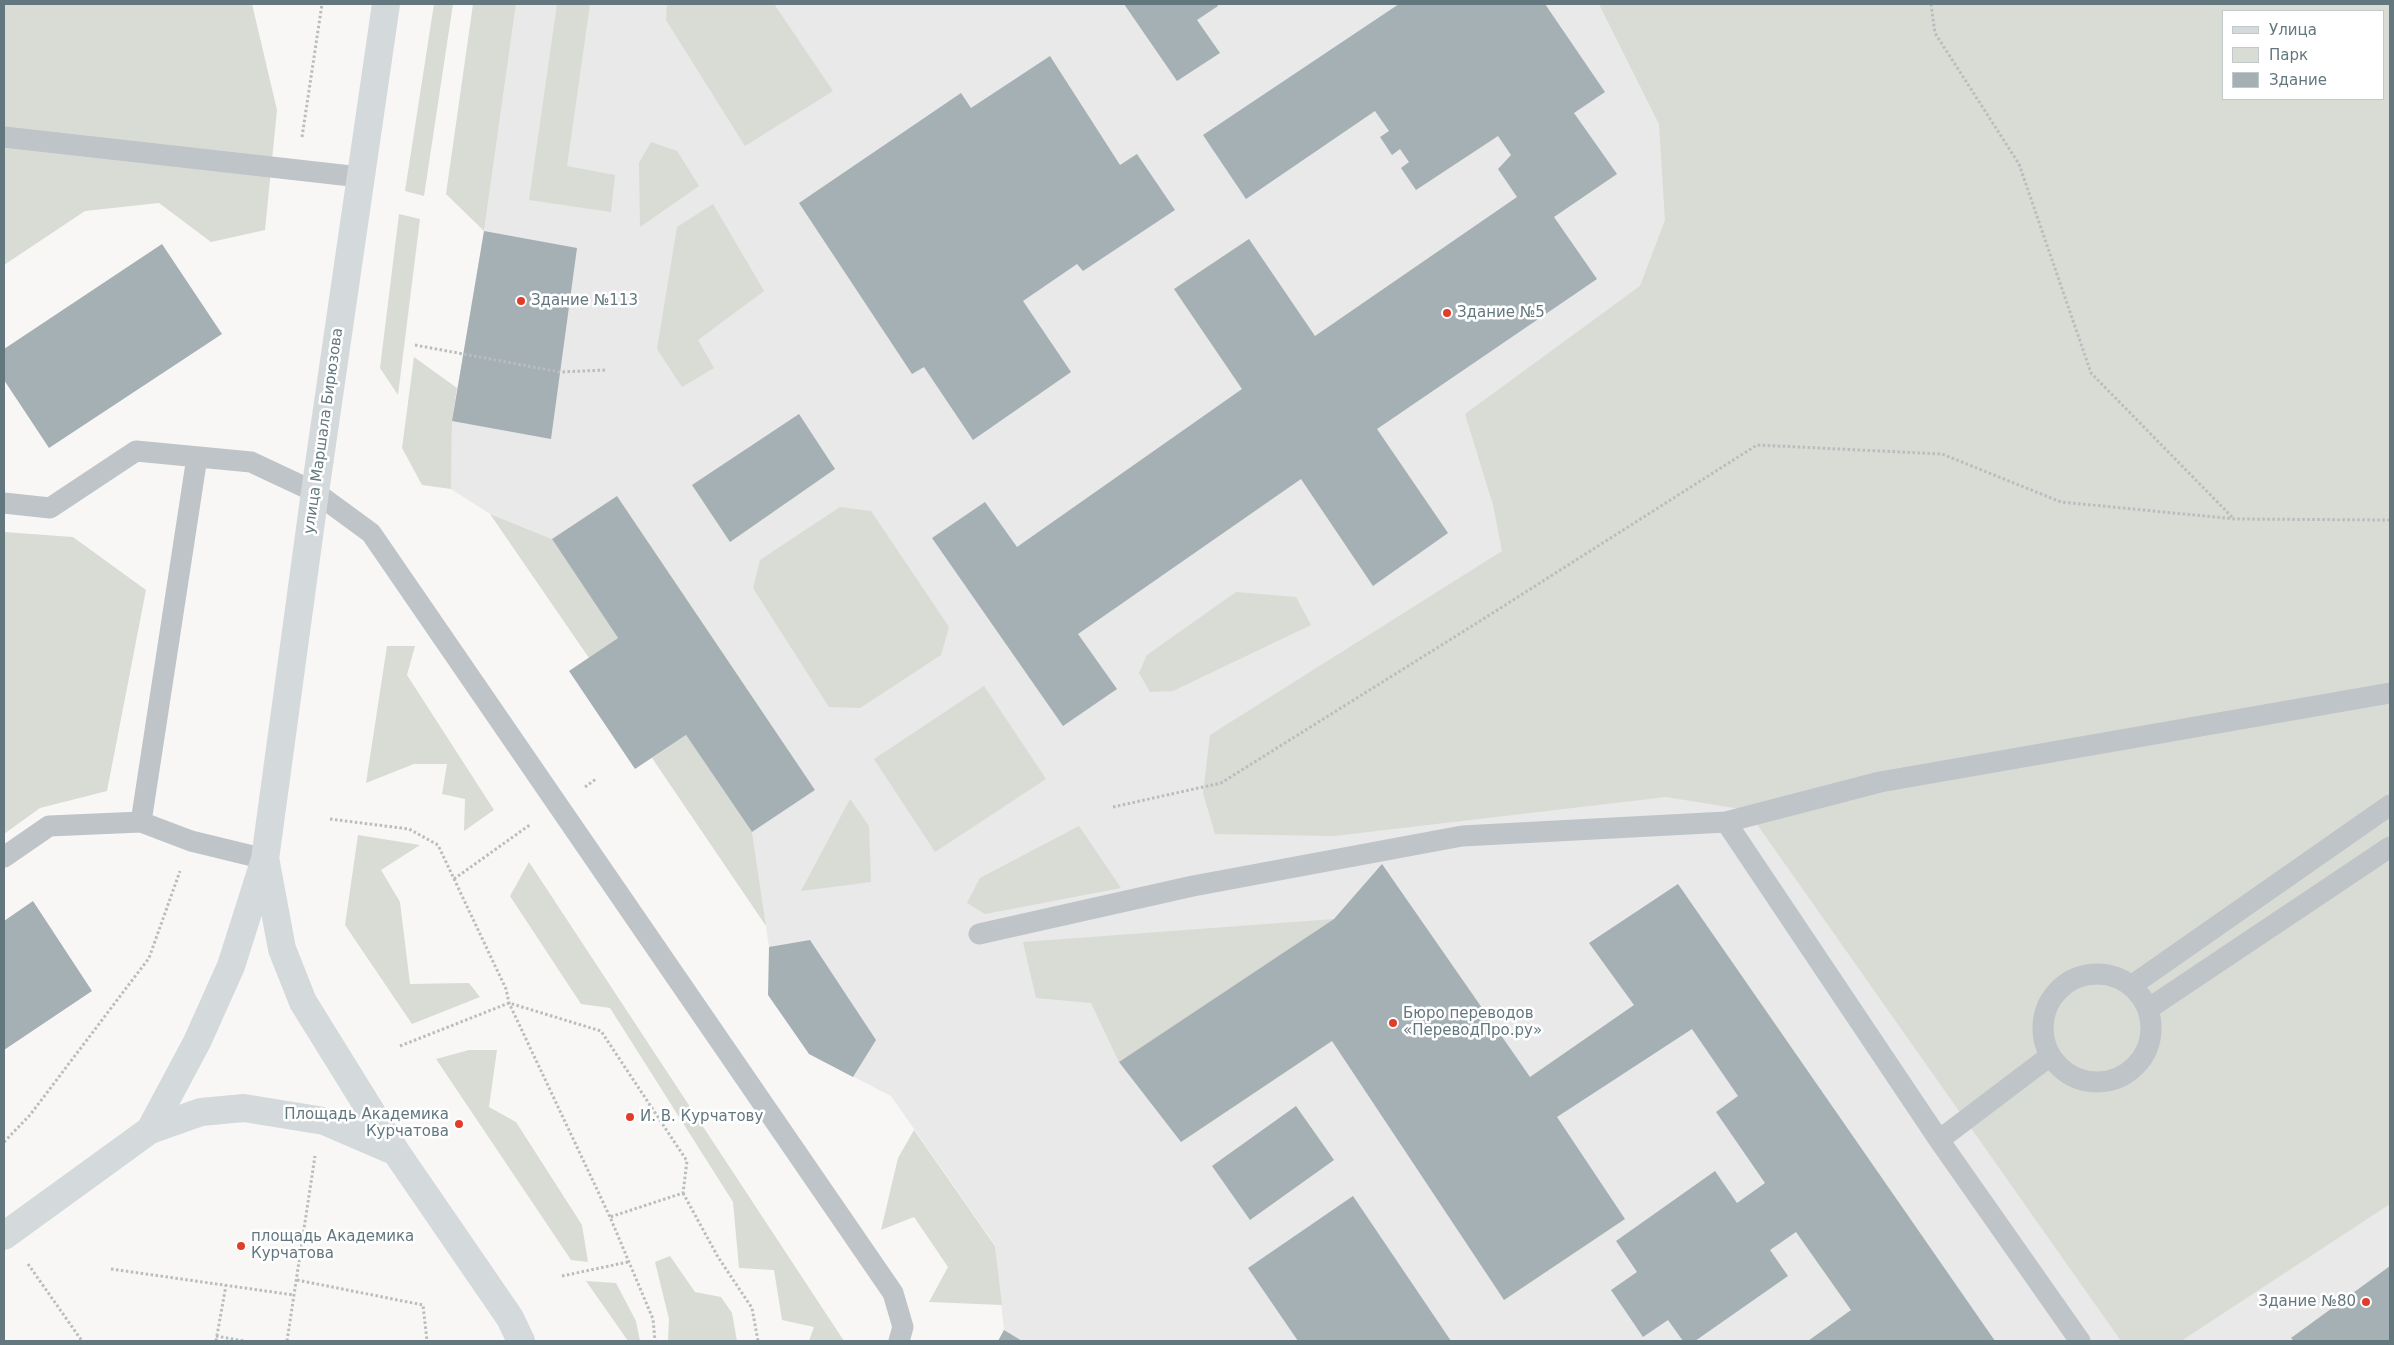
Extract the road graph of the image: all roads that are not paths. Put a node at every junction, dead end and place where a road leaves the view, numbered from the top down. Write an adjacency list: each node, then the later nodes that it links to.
1 (386, 4): 3 (main road, улица Маршала Бирюзова)
2 (4, 137): 3 (lane)
3 (360, 177): 5 (main road, улица Маршала Бирюзова)
4 (197, 457): 5 (lane); 6 (lane); 9 (lane)
5 (315, 492): 13 (main road, улица Маршала Бирюзова); 24 (lane)
6 (4, 503)
7 (2390, 693): 10 (lane)
8 (2390, 805): 15 (lane)
9 (141, 822): 12 (lane); 13 (lane)
10 (1726, 822): 14 (lane); 19 (lane)
11 (2390, 847): 16 (lane)
12 (4, 857)
13 (265, 859): 18 (main road, улица Маршала Бирюзова); 20 (main road, улица Маршала Бирюзова)
14 (979, 934)
15 (2131, 986): 16 (lane); 17 (lane)
16 (2148, 1009): 17 (lane)
17 (2050, 1056): 19 (lane)
18 (150, 1130): 20 (main road); 21 (main road)
19 (1939, 1140): 25 (lane)
20 (396, 1152): 22 (main road, улица Маршала Бирюзова)
21 (5, 1235)
22 (516, 1329): 23 (main road, улица Маршала Бирюзова)
23 (532, 1341)
24 (899, 1341)
25 (2080, 1341)

